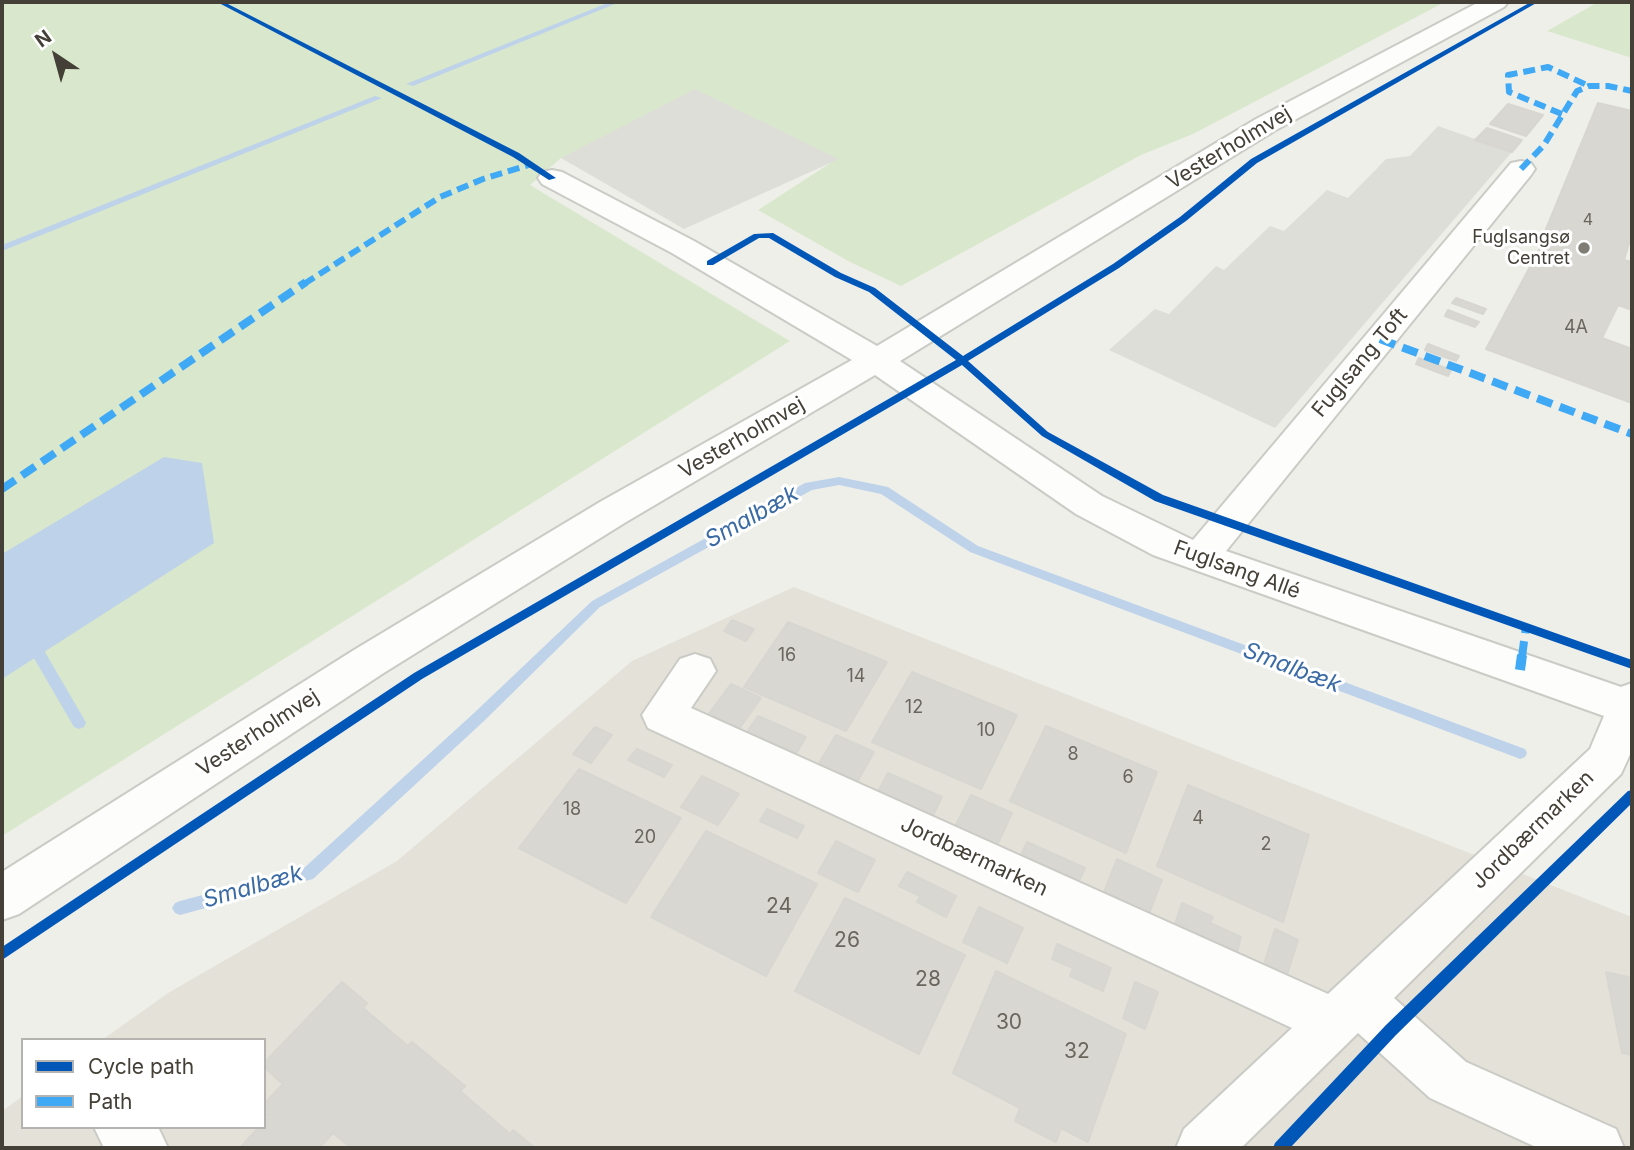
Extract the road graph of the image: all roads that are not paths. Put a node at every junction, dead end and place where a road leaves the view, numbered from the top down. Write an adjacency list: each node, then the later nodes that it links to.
1 (1496, 2): 4 (street, Vesterholmvej)
2 (1521, 169): 5 (street, Fuglsang Toft)
3 (552, 178): 4 (street, Fuglsang Allé)
4 (877, 360): 5 (street, Fuglsang Allé); 8 (street, Vesterholmvej)
5 (1200, 557): 7 (street, Fuglsang Allé)
6 (695, 671): 9 (street, Jordbærmarken)
7 (1631, 705): 9 (street, Jordbærmarken)
8 (2, 898)
9 (1346, 1011): 12 (street, Jordbærmarken); 13 (street, Jordbærmarken)
10 (122, 1129): 11 (street)
11 (141, 1148)
12 (1203, 1148)
13 (1597, 1148)

